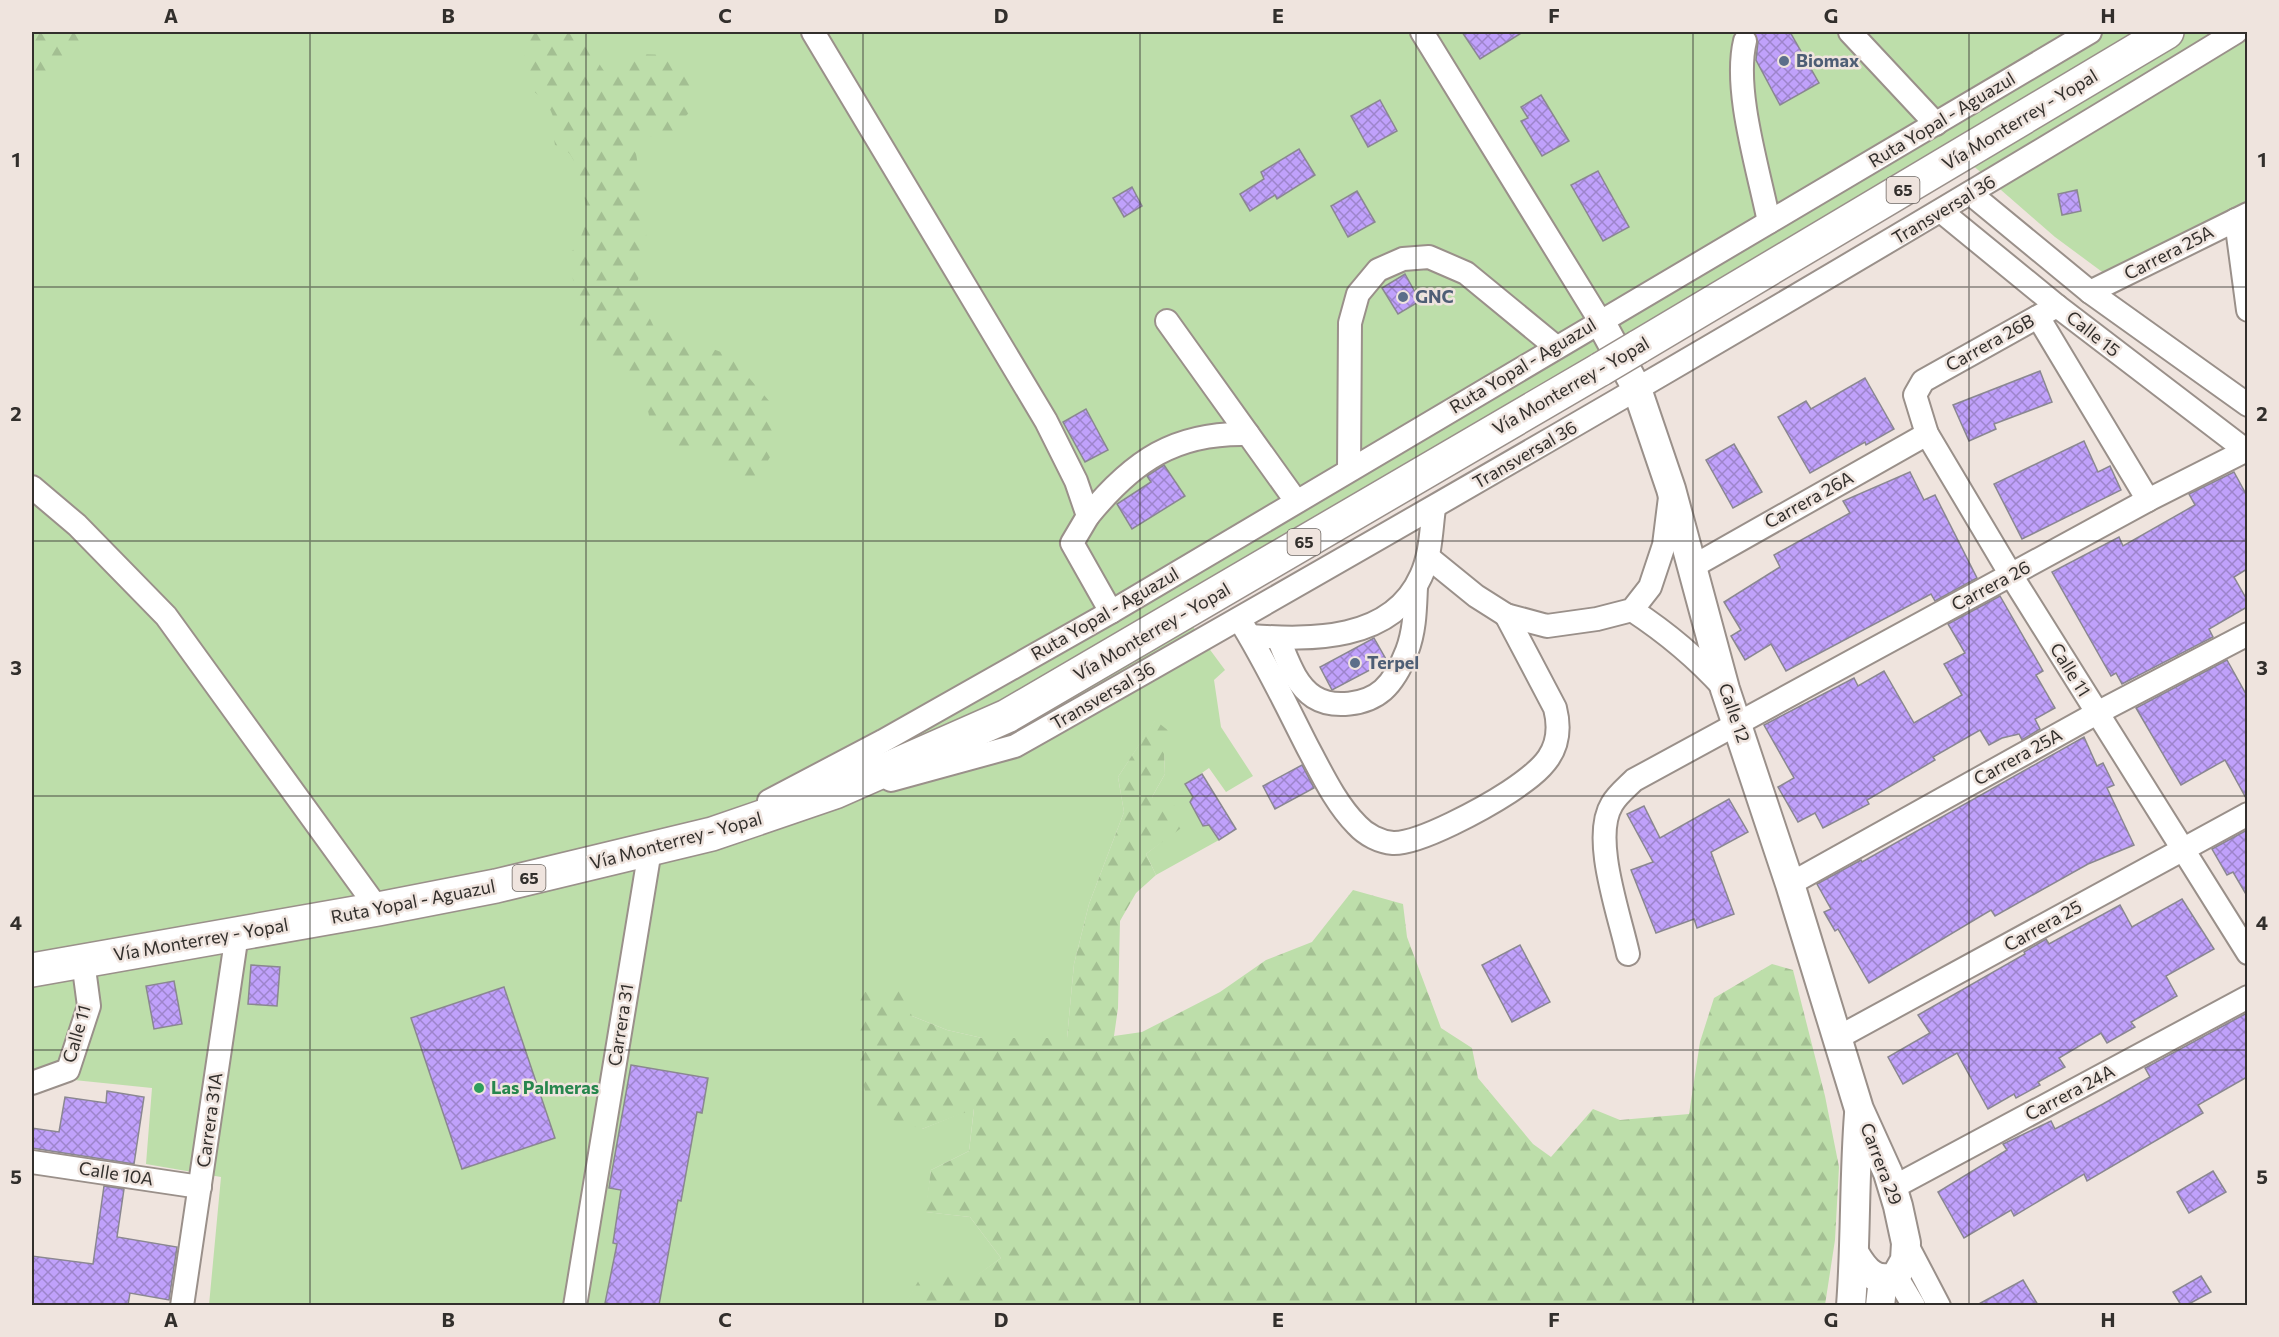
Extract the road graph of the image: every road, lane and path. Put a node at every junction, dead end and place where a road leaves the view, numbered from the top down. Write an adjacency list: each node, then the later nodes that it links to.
1 (813, 32): 31 (street)
2 (1422, 32): 17 (street)
3 (1850, 32): 8 (street)
4 (2090, 32): 8 (street, Ruta Yopal - Aguazul)
5 (2167, 32): 45 (highway, Vía Monterrey - Yopal / 65, bridge)
6 (2236, 32): 9 (street, Transversal 36 / 65)
7 (1745, 41): 12 (street)
8 (1936, 124): 12 (street, Ruta Yopal - Aguazul)
9 (1971, 194): 10 (street, Transversal 36 / 65); 13 (street, Calle 15)
10 (1942, 212): 15 (street, Calle 15); 20 (street, Transversal 36 / 65)
11 (2242, 217): 13 (street, Carrera 25A); 14 (street)
12 (1769, 222): 17 (street, Ruta Yopal - Aguazul)
13 (2090, 292): 21 (street, Calle 15)
14 (2247, 310)
15 (2047, 311): 19 (street, Carrera 26B); 24 (street, Calle 15); 28 (street)
16 (1167, 321): 22 (street)
17 (1600, 321): 18 (street); 20 (main road, Calle 12); 25 (street, Ruta Yopal - Aguazul)
18 (1556, 347): 25 (street); 25 (street)
19 (1923, 381): 23 (street, Calle 11)
20 (1637, 389): 27 (main road, Calle 12); 30 (street, Transversal 36 / 65)
21 (2247, 405)
22 (1248, 434): 29 (street); 31 (street)
23 (1927, 434): 33 (street, Carrera 26A); 34 (street, Calle 11)
24 (2246, 451): 28 (street, Carrera 26)
25 (1349, 470): 29 (street, Ruta Yopal - Aguazul)
26 (32, 487): 50 (street)
27 (1671, 489): 33 (main road, Calle 12); 36 (street)
28 (2148, 500): 34 (street, Carrera 26)
29 (1296, 501): 37 (street, Ruta Yopal - Aguazul)
30 (1434, 508): 32 (street); 39 (street, Transversal 36 / 65)
31 (1088, 516): 37 (street)
32 (1428, 557): 35 (street); 38 (street)
33 (1692, 567): 42 (main road, Calle 12)
34 (2011, 575): 43 (street, Calle 11); 44 (street, Carrera 26)
35 (1416, 587): 41 (street); 41 (street)
36 (1632, 610): 38 (street); 42 (street)
37 (1111, 612): 45 (street, Ruta Yopal - Aguazul)
38 (1506, 615): 39 (street)
39 (1245, 627): 41 (street); 45 (street, Transversal 36 / 65)
40 (2247, 634): 43 (street, Carrera 25A)
41 (1278, 638)
42 (1725, 689): 44 (main road, Calle 12)
43 (2097, 713): 48 (street, Calle 11); 49 (street, Carrera 25A)
44 (1737, 723): 49 (main road, Calle 12); 53 (street, Carrera 26)
45 (777, 805): 47 (highway, Vía Monterrey - Yopal / 65)
46 (2247, 814): 48 (street, Carrera 25)
47 (664, 847): 50 (street, Ruta Yopal - Aguazul); 67 (street, Carrera 31)
48 (2183, 849): 52 (street, Calle 11); 57 (street, Carrera 25)
49 (1790, 884): 57 (main road, Calle 12)
50 (378, 909): 51 (street, Ruta Yopal - Aguazul)
51 (237, 934): 54 (street, Ruta Yopal - Aguazul); 61 (street, Carrera 31A)
52 (2247, 953)
53 (1628, 954)
54 (83, 961): 55 (street, Ruta Yopal - Aguazul); 58 (street, Calle 11)
55 (32, 970)
56 (2247, 997): 62 (street, Carrera 24A)
57 (1839, 1037): 59 (main road, Calle 12)
58 (32, 1083)
59 (1859, 1109): 62 (main road, Carrera 29); 64 (main road, Carrera 29)
60 (32, 1162): 61 (street, Calle 10A)
61 (200, 1187): 66 (street, Carrera 31A)
62 (1892, 1188): 63 (main road, Carrera 29)
63 (1906, 1243): 65 (main road, Carrera 29); 70 (street)
64 (1855, 1254): 65 (main road); 68 (main road, Carrera 29)
65 (1886, 1287): 69 (street)
66 (182, 1305)
67 (575, 1305)
68 (1851, 1305)
69 (1914, 1305)
70 (1939, 1305)

